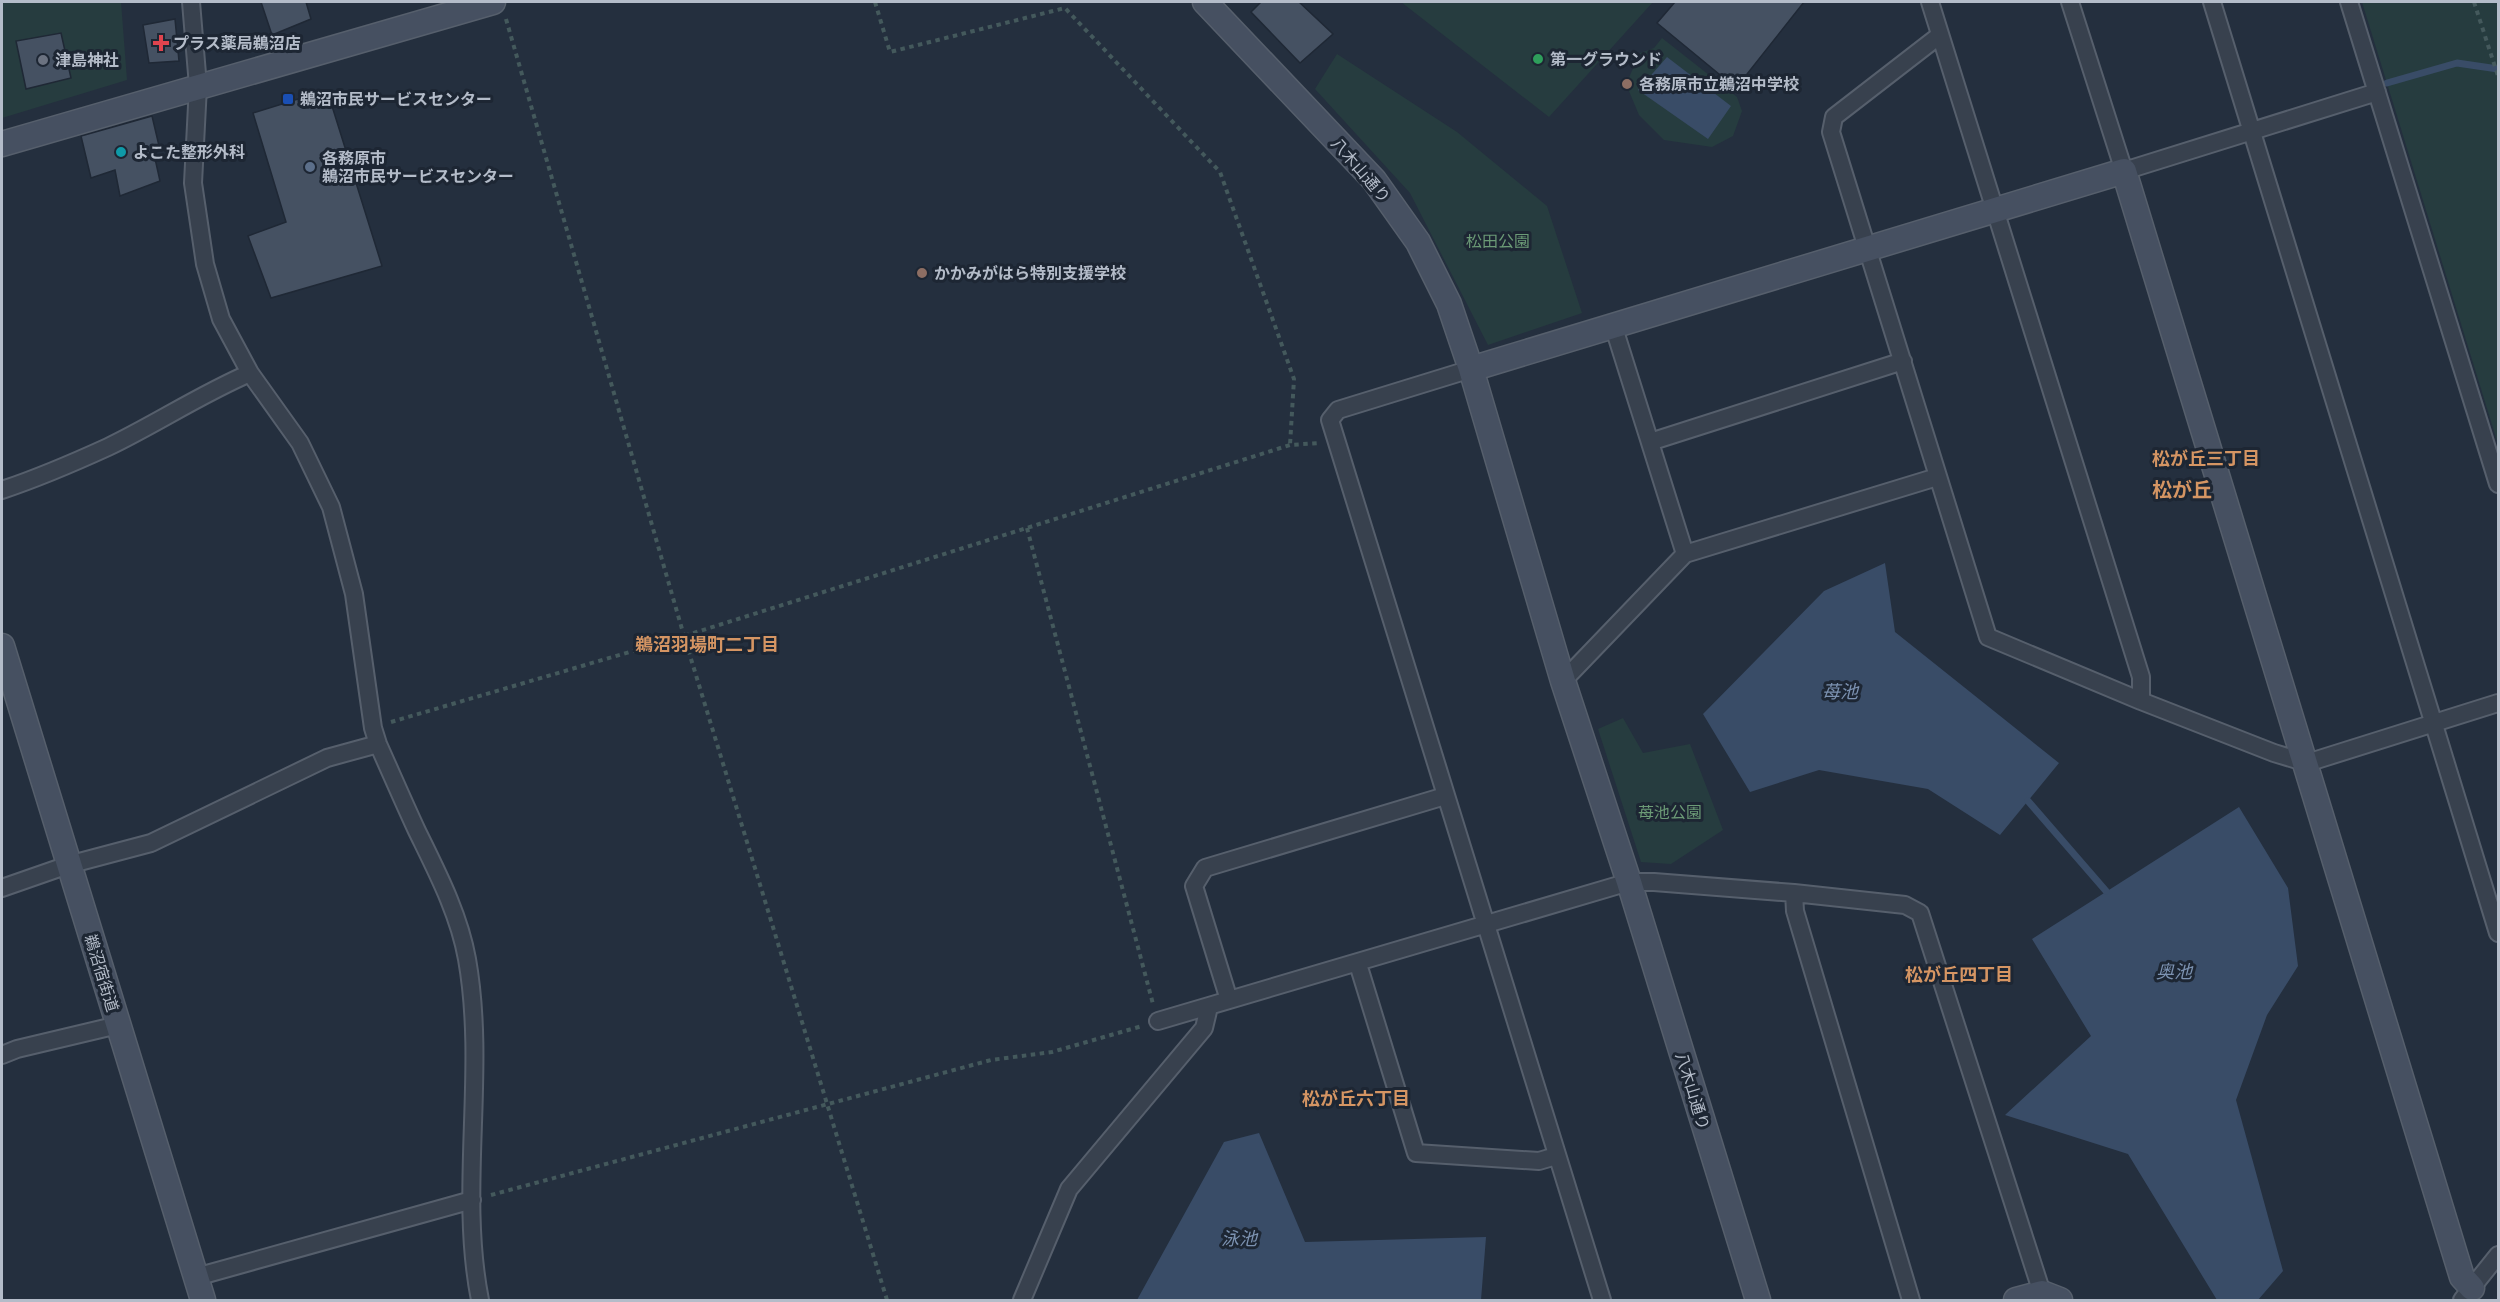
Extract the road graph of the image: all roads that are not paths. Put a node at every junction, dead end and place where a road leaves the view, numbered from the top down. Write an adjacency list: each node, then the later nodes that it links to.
1 (191, 2): 9 (street)
2 (1205, 2): 18 (street, 八木山通り)
3 (1930, 2): 8 (street)
4 (2070, 2): 13 (street)
5 (2212, 2): 11 (street)
6 (2349, 2): 10 (street)
7 (498, 7): 9 (street)
8 (1940, 35): 14 (street); 15 (street)
9 (198, 86): 12 (street); 19 (street)
10 (2377, 92): 11 (street); 22 (street)
11 (2253, 131): 13 (street); 29 (street)
12 (2, 144)
13 (2124, 171): 14 (street); 31 (street)
14 (1995, 211): 15 (street); 27 (street)
15 (1867, 249): 16 (street); 17 (street)
16 (1614, 328): 18 (street); 20 (street)
17 (1903, 361): 20 (street); 21 (street)
18 (1471, 369): 26 (street, 八木山通り); 32 (street)
19 (250, 373): 23 (street); 30 (street)
20 (1650, 442): 24 (street)
21 (1937, 477): 24 (street); 27 (street)
22 (2499, 484)
23 (2, 490)
24 (1685, 554): 26 (street)
25 (2, 646): 33 (street, 鵜沼宿街道)
26 (1563, 681): 34 (street, 八木山通り)
27 (2141, 701): 31 (street)
28 (2499, 703): 29 (street)
29 (2432, 722): 31 (street); 38 (street)
30 (378, 744): 33 (street); 46 (street)
31 (2307, 763): 49 (street)
32 (1444, 796): 37 (street); 40 (street)
33 (68, 865): 35 (street); 43 (street, 鵜沼宿街道)
34 (1629, 882): 36 (street); 37 (street); 55 (street, 八木山通り)
35 (2, 888)
36 (1794, 893): 50 (street); 56 (street)
37 (1484, 925): 39 (street); 45 (street)
38 (2499, 933)
39 (1358, 964): 40 (street); 45 (street)
40 (1229, 1000): 41 (street)
41 (1209, 1006): 42 (street); 53 (street)
42 (1158, 1021)
43 (118, 1025): 44 (street); 48 (street, 鵜沼宿街道)
44 (2, 1055)
45 (1556, 1156): 54 (street)
46 (472, 1200): 48 (street); 52 (street)
47 (2499, 1255): 49 (street)
48 (196, 1277): 51 (street, 鵜沼宿街道)
49 (2467, 1294)
50 (2051, 1297): 57 (street)
51 (203, 1300)
52 (480, 1300)
53 (1022, 1300)
54 (1602, 1300)
55 (1758, 1300)
56 (1911, 1300)
57 (2016, 1300)

